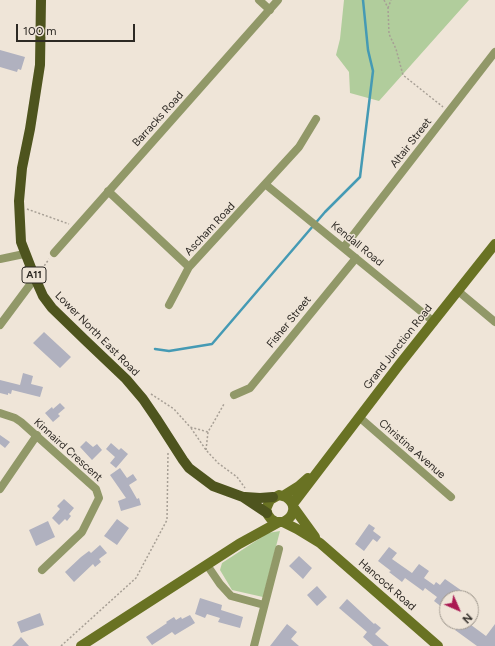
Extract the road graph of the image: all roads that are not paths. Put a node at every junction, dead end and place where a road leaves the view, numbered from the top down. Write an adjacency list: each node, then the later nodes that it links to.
1 (41, 0): 12 (main road, Lower North East Road / A11)
2 (259, 0): 4 (street)
3 (278, 0): 4 (street, Barracks Road)
4 (270, 10): 8 (street, Barracks Road)
5 (495, 52): 10 (street, Altair Street)
6 (316, 119): 7 (street, Ascham Road)
7 (265, 184): 10 (street, Kendall Road); 15 (street, Ascham Road)
8 (108, 191): 11 (street, Barracks Road); 15 (street, Ascham Road)
9 (495, 244): 17 (main road, Grand Junction Road)
10 (344, 247): 13 (street, Kendall Road)
11 (54, 253)
12 (24, 254): 14 (street); 16 (main road, Lower North East Road / A11)
13 (356, 258): 19 (street, Kendall Road); 22 (street, Fisher Street)
14 (0, 259)
15 (189, 267): 18 (street)
16 (35, 278): 21 (street); 28 (main road, Lower North East Road / A11)
17 (458, 291): 19 (main road, Grand Junction Road); 20 (street)
18 (169, 305)
19 (434, 322): 24 (main road, Grand Junction Road)
20 (495, 322)
21 (0, 325)
22 (234, 396)
23 (0, 413): 25 (street, Kinnaird Crescent)
24 (359, 417): 26 (main road, Grand Junction Road); 30 (street, Christina Avenue)
25 (37, 435): 27 (street); 38 (street, Kinnaird Crescent)
26 (322, 466): 29 (main road, Grand Junction Road); 31 (main road, Grand Junction Road)
27 (0, 489)
28 (244, 493): 29 (main road, Lower North East Road / A11); 32 (main road, Lower North East Road / A11)
29 (278, 496): 31 (main road, A11); 32 (main road)
30 (451, 497)
31 (293, 506): 33 (main road); 34 (main road, Hancock Road / A11)
32 (267, 514): 33 (main road, A11); 35 (main road)
33 (281, 522): 34 (main road, Hancock Road / A11); 35 (main road)
34 (320, 543): 42 (main road, Hancock Road / A11)
35 (239, 544): 37 (main road)
36 (279, 549): 39 (street)
37 (207, 564): 39 (street); 40 (main road)
38 (42, 570)
39 (264, 605): 41 (street)
40 (81, 646)
41 (254, 646)
42 (438, 646)

